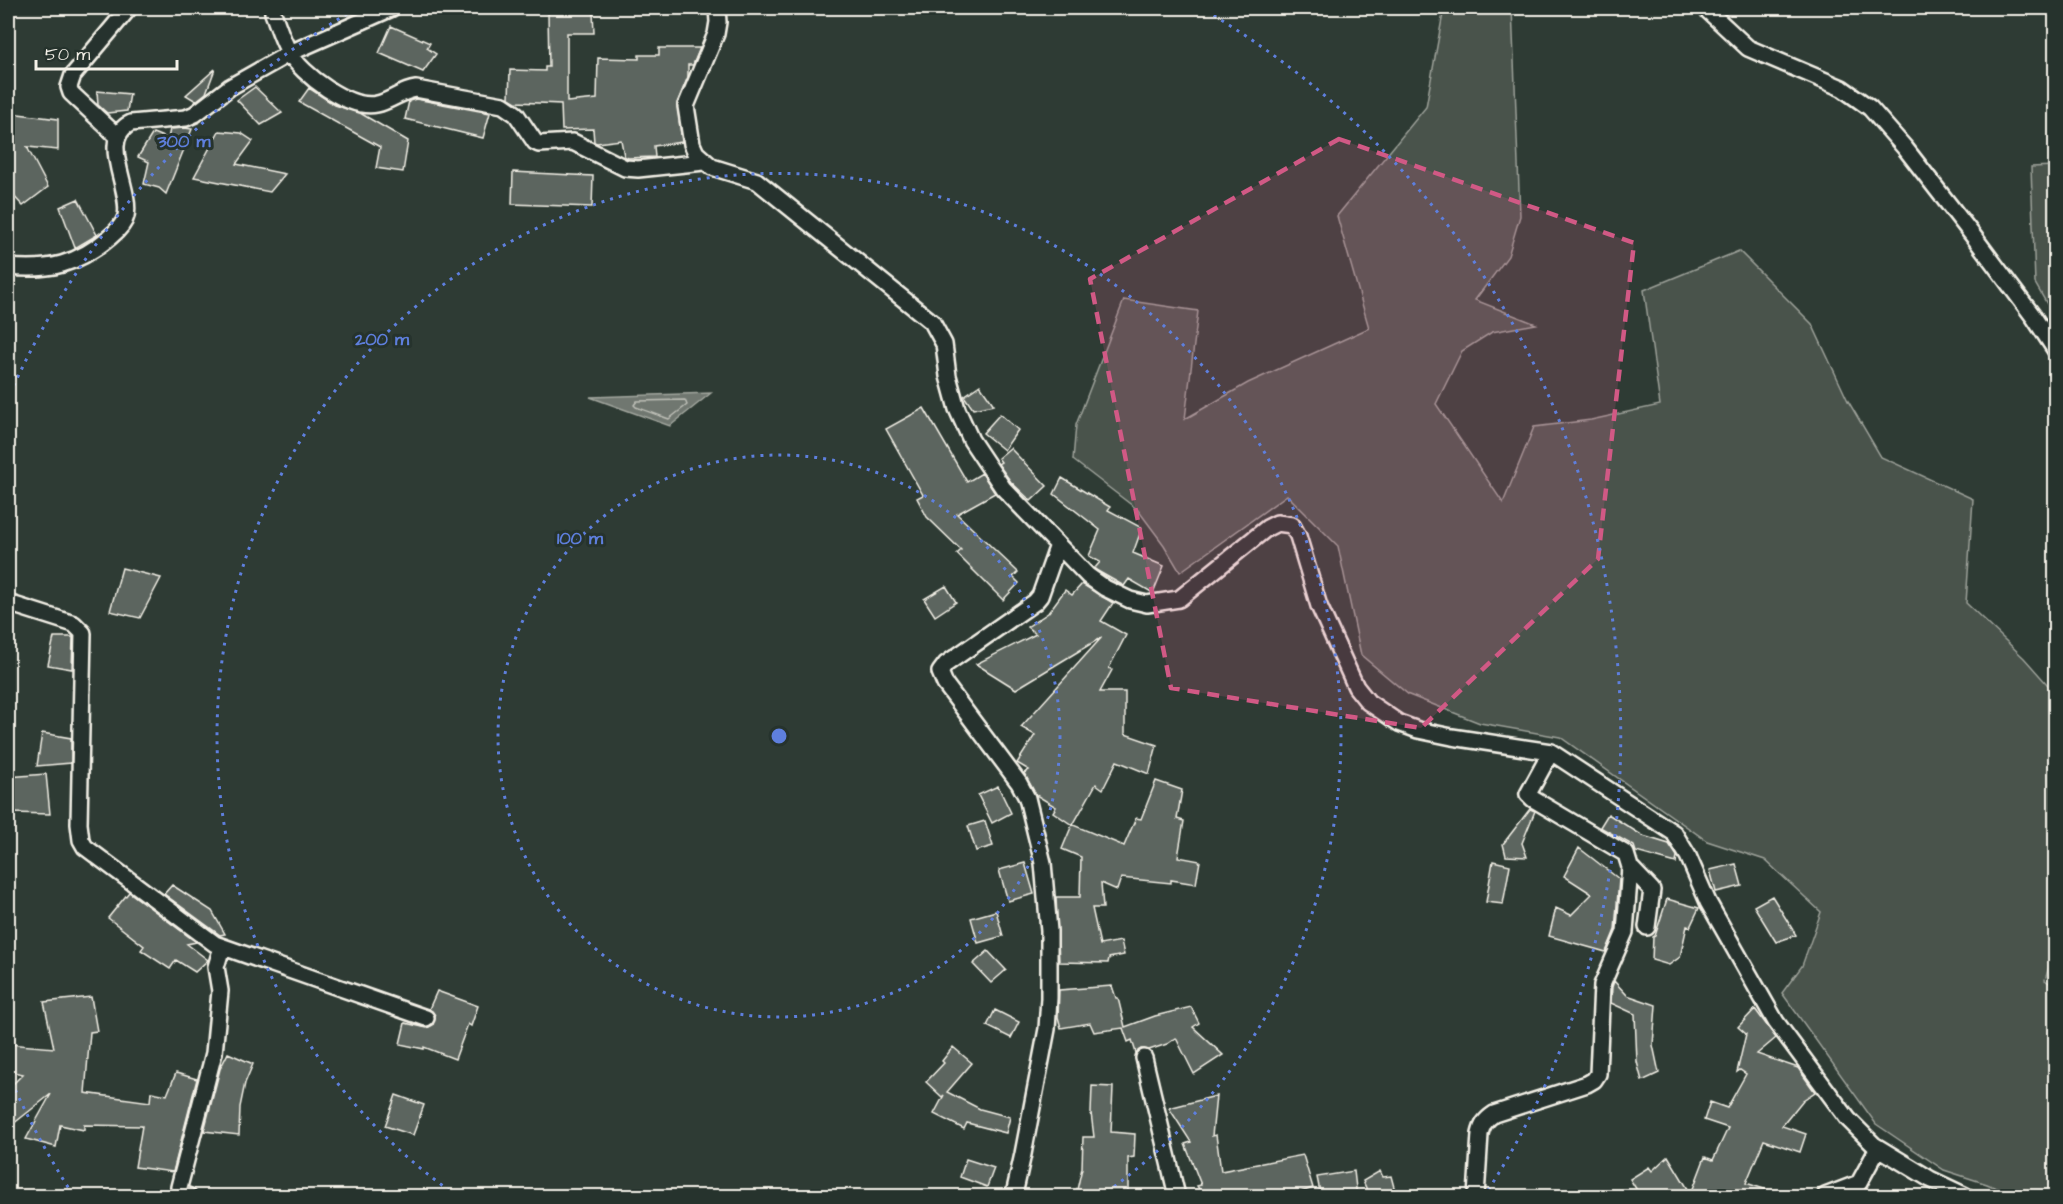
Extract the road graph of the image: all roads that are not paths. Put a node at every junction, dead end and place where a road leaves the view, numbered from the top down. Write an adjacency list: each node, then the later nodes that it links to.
1 (129, 8): 7 (street)
2 (273, 8): 6 (street)
3 (392, 8): 6 (street)
4 (717, 8): 8 (street)
5 (1705, 8): 10 (street)
6 (290, 53): 7 (street); 8 (street)
7 (117, 136): 9 (street)
8 (704, 162): 11 (street)
9 (8, 267)
10 (2055, 351)
11 (1058, 544): 13 (street); 21 (street)
12 (8, 603): 16 (street)
13 (1551, 752): 14 (street); 19 (street)
14 (1630, 867): 15 (street); 23 (street)
15 (1647, 927)
16 (222, 947): 17 (street); 20 (street)
17 (426, 1018)
18 (1144, 1058): 22 (street)
19 (1878, 1148): 24 (street); 25 (street)
20 (188, 1197)
21 (1011, 1197)
22 (1177, 1197)
23 (1476, 1197)
24 (1825, 1197)
25 (1966, 1197)

